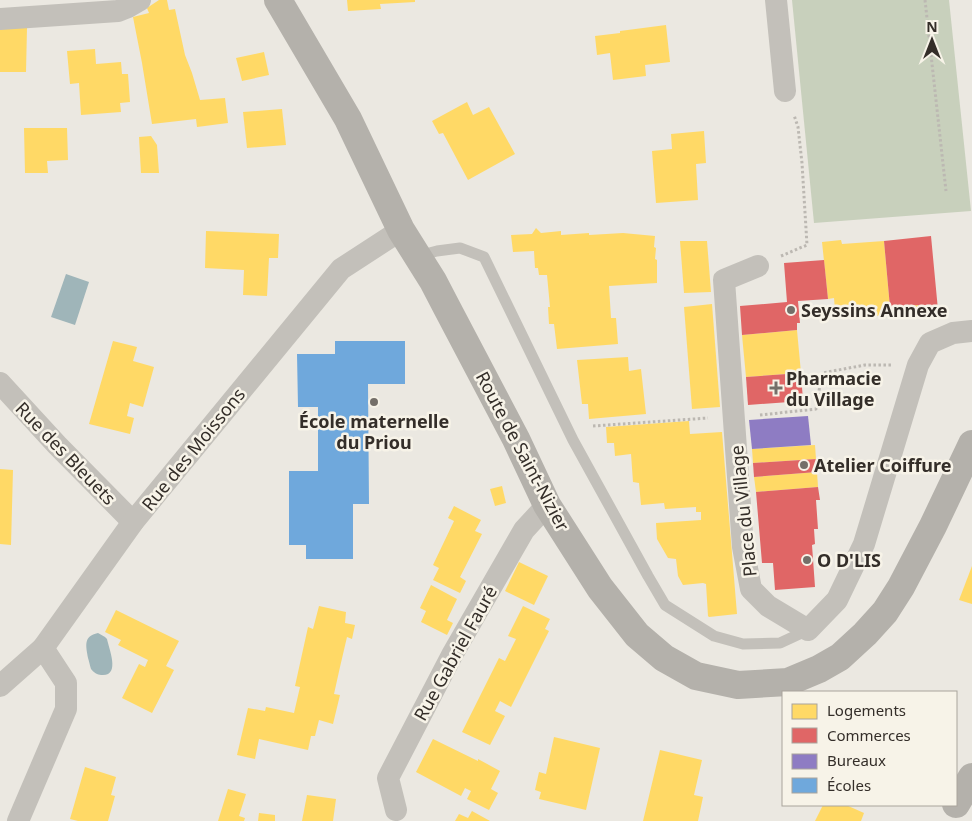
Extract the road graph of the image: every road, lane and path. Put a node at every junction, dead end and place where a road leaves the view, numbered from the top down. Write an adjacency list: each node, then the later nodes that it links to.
1 (140, 0): 5 (street)
2 (278, 0): 9 (main road, Route de Saint-Nizier)
3 (776, 0): 6 (street)
4 (926, 0): 8 (path)
5 (0, 19)
6 (785, 91)
7 (798, 127): 10 (path)
8 (946, 191)
9 (401, 230): 11 (main road, Route de Saint-Nizier); 20 (street, Rue des Moissons)
10 (807, 245)
11 (418, 256): 19 (main road, Route de Saint-Nizier); 21 (lane)
12 (758, 266): 16 (street, Place du Village)
13 (972, 331): 14 (street)
14 (918, 365): 16 (path); 21 (street)
15 (0, 383): 20 (street, Rue des Bleuets)
16 (734, 417): 17 (path); 21 (street, Place du Village)
17 (592, 426)
18 (972, 444): 19 (main road, Route de Saint-Nizier)
19 (547, 505): 27 (street, Rue Gabriel Fauré)
20 (133, 522): 22 (street, Rue des Moissons)
21 (808, 630)
22 (43, 648): 23 (street, Rue des Moissons); 28 (street)
23 (0, 686)
24 (972, 777): 25 (main road)
25 (957, 802)
26 (955, 806): 29 (main road)
27 (396, 810)
28 (18, 821)
29 (946, 821)

